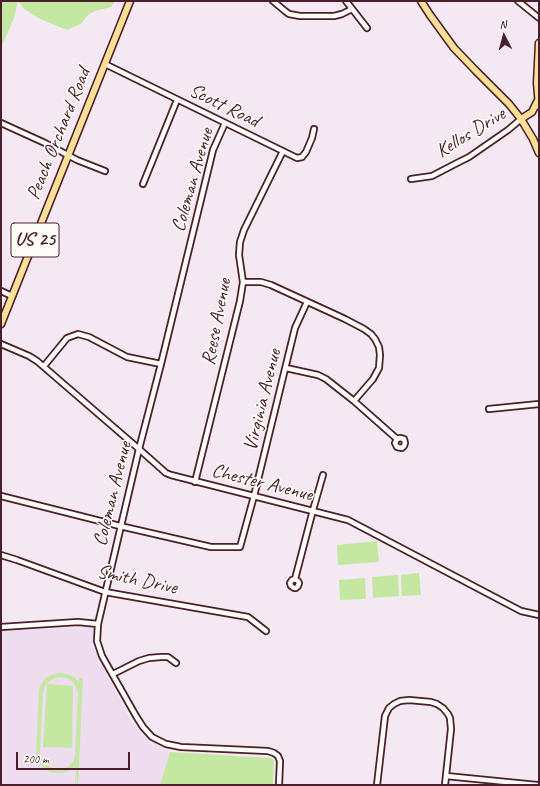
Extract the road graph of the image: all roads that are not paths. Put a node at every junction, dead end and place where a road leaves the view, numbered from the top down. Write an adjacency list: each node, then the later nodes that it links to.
1 (130, 1): 10 (main road, Peach Orchard Road / US 25)
2 (273, 1): 6 (street)
3 (346, 1): 6 (street)
4 (421, 1): 14 (main road)
5 (518, 1): 7 (street)
6 (352, 9): 8 (street)
7 (539, 18)
8 (367, 28)
9 (539, 43): 11 (main road)
10 (105, 64): 12 (street, Scott Road); 20 (main road, Peach Orchard Road / US 25)
11 (538, 84): 13 (main road)
12 (177, 100): 16 (street, Scott Road); 23 (street)
13 (539, 103): 14 (main road, Kellos Drive)
14 (521, 119): 19 (main road); 22 (street, Kellos Drive)
15 (1, 123): 20 (street)
16 (225, 123): 18 (street, Scott Road); 30 (street, Coleman Avenue)
17 (314, 129): 18 (street, Scott Road)
18 (283, 152): 24 (street, Reese Avenue)
19 (539, 153)
20 (69, 155): 21 (street); 26 (main road, Peach Orchard Road / US 25)
21 (106, 171)
22 (411, 179)
23 (143, 184)
24 (243, 282): 27 (street); 39 (street, Reese Avenue)
25 (1, 291): 26 (street)
26 (12, 296): 28 (main road, Peach Orchard Road / US 25)
27 (307, 302): 32 (street, Virginia Avenue); 33 (street)
28 (1, 324)
29 (1, 344): 31 (street, Chester Avenue)
30 (161, 364): 31 (street); 37 (street, Coleman Avenue)
31 (44, 366): 37 (street, Chester Avenue)
32 (286, 368): 33 (street); 41 (street, Virginia Avenue)
33 (354, 401): 36 (street)
34 (539, 404): 35 (street)
35 (489, 409)
36 (397, 439)
37 (139, 449): 39 (street, Chester Avenue); 43 (street, Coleman Avenue)
38 (323, 475): 42 (street)
39 (195, 482): 41 (street, Chester Avenue)
40 (1, 496): 43 (street, Virginia Avenue)
41 (254, 496): 42 (street, Chester Avenue); 43 (street, Virginia Avenue)
42 (313, 510): 45 (street); 47 (street, Chester Avenue)
43 (120, 526): 46 (street, Coleman Avenue)
44 (1, 555): 46 (street, Smith Drive)
45 (296, 579)
46 (105, 592): 48 (street, Coleman Avenue); 50 (street, Smith Drive)
47 (539, 615)
48 (98, 624): 49 (street); 52 (street, Coleman Avenue)
49 (1, 627)
50 (266, 631)
51 (176, 663): 52 (street)
52 (113, 674): 55 (street, Coleman Avenue)
53 (446, 776): 54 (street); 56 (street); 57 (street)
54 (496, 783): 58 (street)
55 (279, 785)
56 (377, 785)
57 (445, 785)
58 (537, 785)

